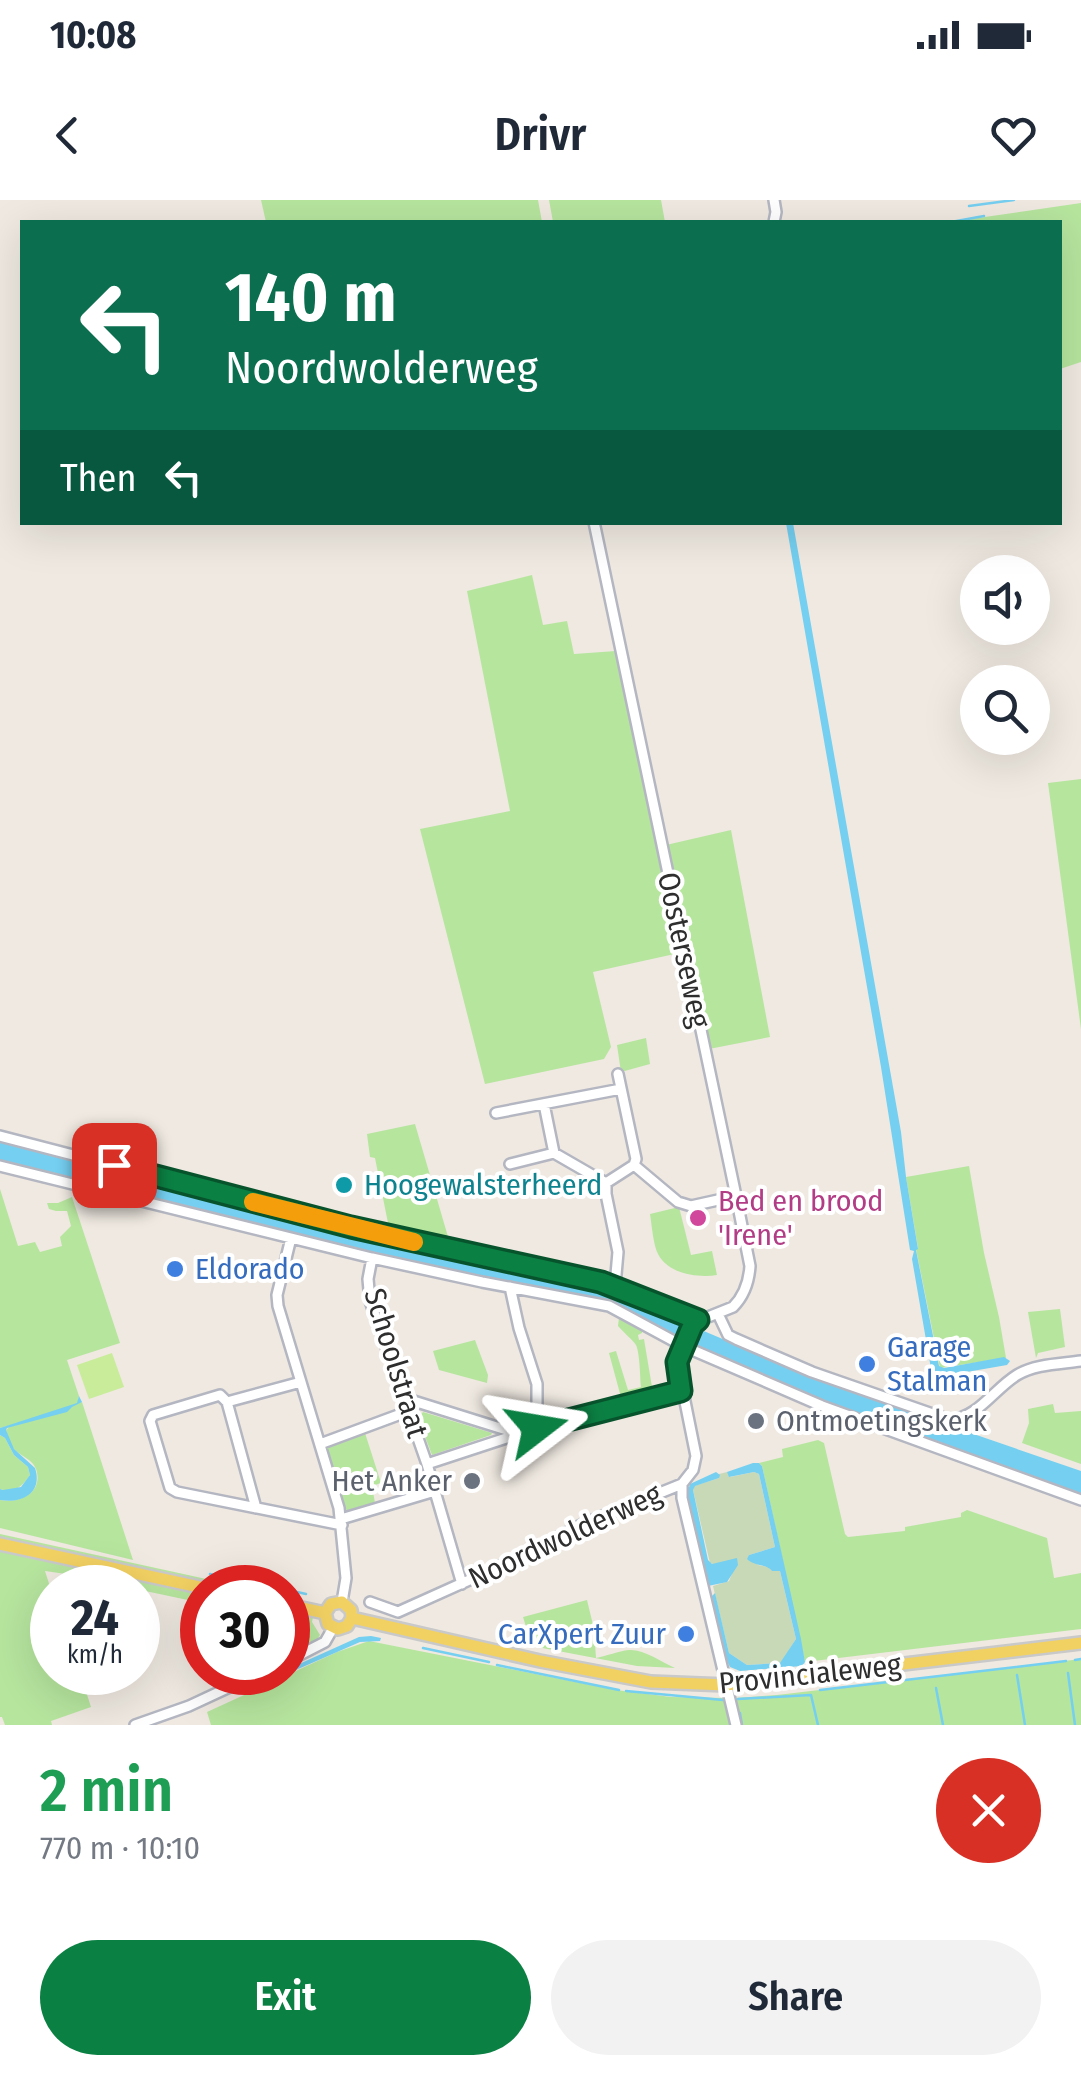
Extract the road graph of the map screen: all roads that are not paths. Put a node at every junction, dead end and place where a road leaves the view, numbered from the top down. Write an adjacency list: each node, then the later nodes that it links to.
1 (595, 525): 12 (street, Oosterseweg)
2 (618, 1074): 3 (street)
3 (621, 1088): 4 (street); 9 (street)
4 (544, 1104): 5 (street); 7 (street)
5 (496, 1114)
6 (0, 1136): 15 (street)
7 (554, 1154): 8 (street); 11 (street)
8 (510, 1164)
9 (634, 1165): 11 (street); 12 (street)
10 (0, 1166): 13 (street)
11 (606, 1183): 15 (street)
12 (736, 1196): 17 (street, Oosterseweg)
13 (291, 1238): 14 (street); 21 (street)
14 (372, 1258): 16 (street); 23 (street, Schoolstraat)
15 (615, 1286): 18 (street)
16 (510, 1287): 19 (street); 26 (street)
17 (718, 1314): 18 (street); 20 (street)
18 (695, 1322): 19 (street)
19 (684, 1344): 22 (street, Noordwolderweg); 32 (street)
20 (1081, 1360)
21 (301, 1382): 24 (street); 28 (street)
22 (681, 1391): 26 (street); 30 (street, Noordwolderweg)
23 (404, 1398): 25 (street, Schoolstraat); 27 (street)
24 (227, 1402): 33 (street); 33 (street)
25 (409, 1411): 28 (street); 29 (street, Schoolstraat)
26 (537, 1428): 27 (street)
27 (519, 1434): 29 (street)
28 (320, 1444): 34 (street)
29 (427, 1464): 31 (street, Schoolstraat)
30 (682, 1484): 37 (street, Noordwolderweg); 46 (street)
31 (435, 1491): 34 (street); 37 (street, Schoolstraat)
32 (1081, 1500)
33 (256, 1508): 34 (street)
34 (341, 1522): 38 (street)
35 (0, 1544): 36 (main road)
36 (180, 1583)
37 (462, 1584): 39 (street, Noordwolderweg)
38 (342, 1602): 41 (main road); 42 (main road)
39 (370, 1602)
40 (310, 1610): 41 (main road)
41 (325, 1613): 43 (main road)
42 (352, 1618): 43 (main road); 46 (main road, Provincialeweg)
43 (333, 1628): 45 (street)
44 (1081, 1644): 46 (main road, Provincialeweg)
45 (310, 1650)
46 (726, 1685): 49 (street)
47 (213, 1695): 48 (street)
48 (135, 1725)
49 (736, 1725)

